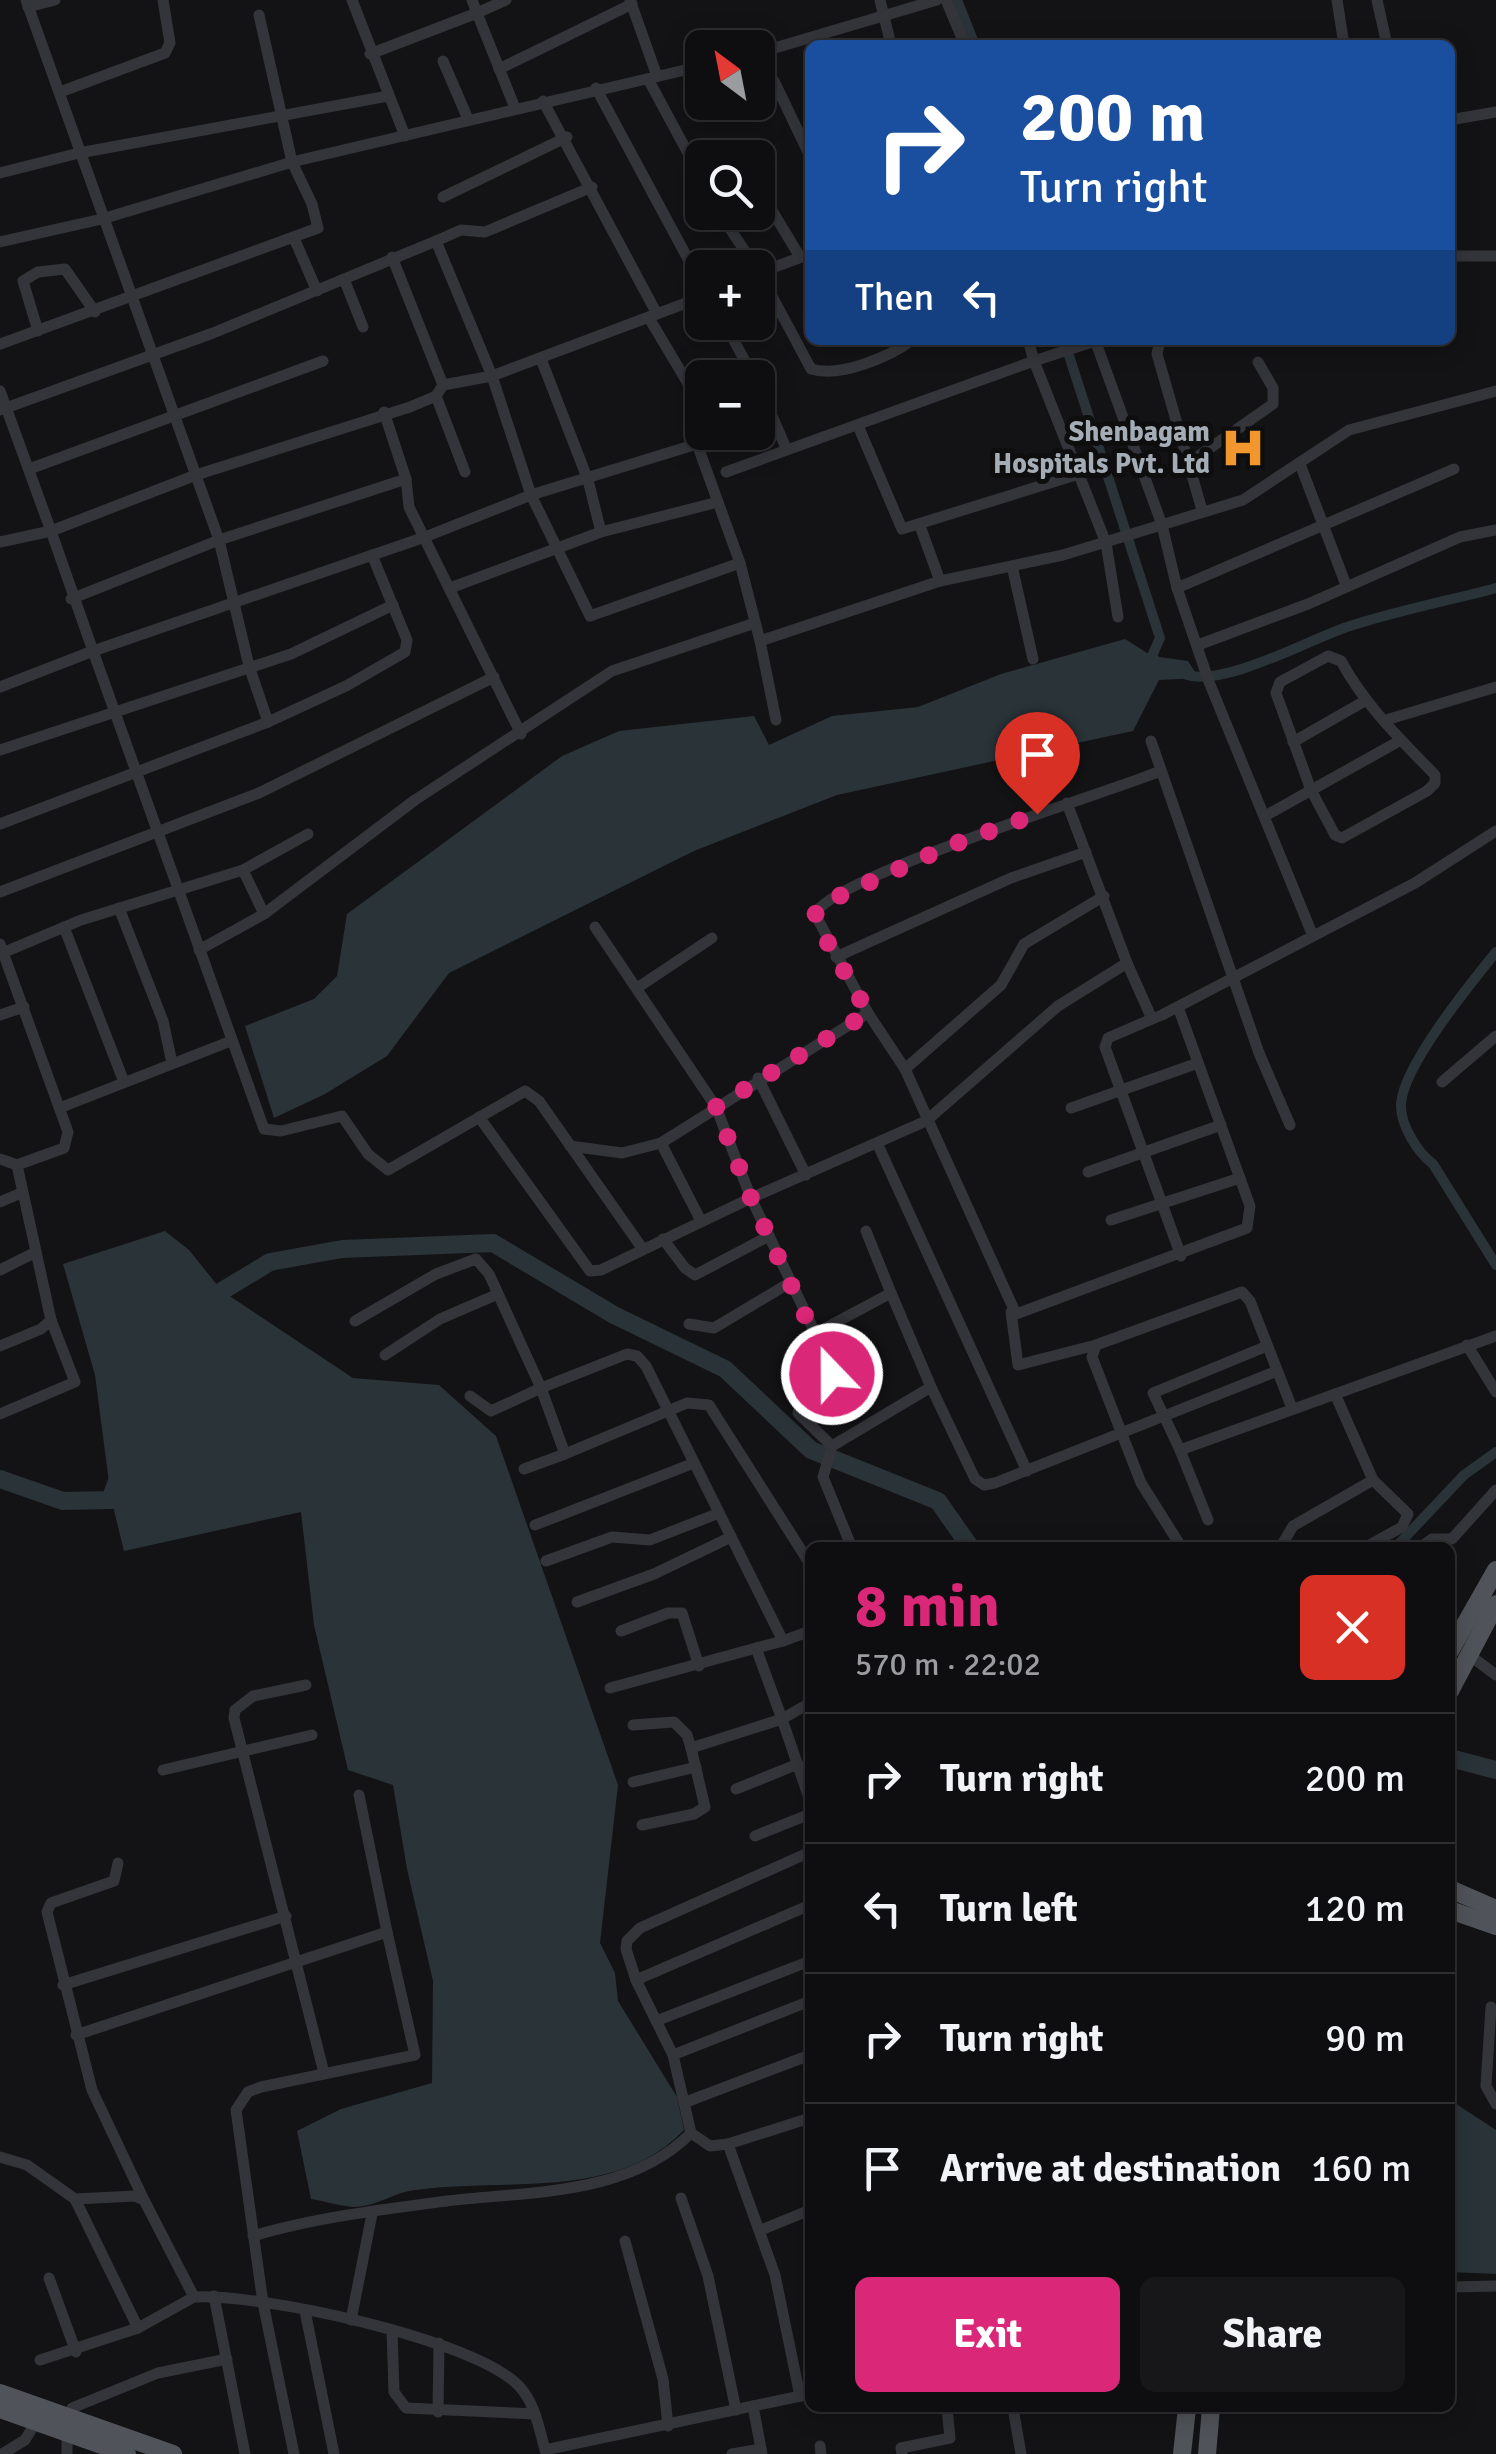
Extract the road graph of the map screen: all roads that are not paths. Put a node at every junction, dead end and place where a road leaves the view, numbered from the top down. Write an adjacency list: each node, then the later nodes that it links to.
1 (56, 0): 12 (street)
2 (163, 0): 28 (street)
3 (352, 0): 21 (street)
4 (472, 0): 13 (street)
5 (506, 0): 13 (street)
6 (880, 0): 15 (street)
7 (937, 0): 15 (street)
8 (946, 0): 17 (street)
9 (1337, 0): 18 (street)
10 (1377, 0): 19 (street)
11 (631, 2): 23 (street); 25 (street)
12 (27, 4): 28 (street)
13 (477, 14): 21 (street); 23 (street)
14 (259, 15): 33 (street)
15 (882, 17): 16 (street); 20 (street)
16 (889, 40)
17 (963, 40)
18 (1343, 40)
19 (1386, 40)
20 (775, 48)
21 (370, 54): 29 (street)
22 (443, 61): 35 (street)
23 (499, 69): 31 (street)
24 (685, 70): 25 (street)
25 (652, 78): 27 (street); 40 (street)
26 (775, 83): 37 (street)
27 (596, 88): 30 (street); 52 (street)
28 (60, 92): 42 (street)
29 (388, 96): 33 (street); 38 (street)
30 (543, 101): 31 (street); 39 (street)
31 (515, 108): 35 (street)
32 (1496, 112): 34 (street)
33 (283, 117): 42 (street); 43 (street)
34 (1455, 119)
35 (468, 120): 38 (street)
36 (805, 120): 37 (street)
37 (798, 124): 41 (street)
38 (405, 136): 43 (street)
39 (566, 138): 45 (street); 46 (street)
40 (685, 143)
41 (805, 143)
42 (79, 153): 44 (street); 48 (street)
43 (292, 162): 48 (street); 49 (street)
44 (0, 173)
45 (592, 187): 50 (street); 64 (street)
46 (443, 196)
47 (775, 212): 53 (street)
48 (102, 219): 51 (street); 60 (street)
49 (294, 238): 59 (street); 60 (street)
50 (436, 241): 56 (street); 79 (street)
51 (0, 242)
52 (685, 253)
53 (805, 256): 57 (street)
54 (1455, 256): 55 (street)
55 (1496, 256)
56 (392, 257): 58 (street); 81 (street)
57 (775, 265)
58 (344, 279): 59 (street); 65 (street)
59 (317, 291): 73 (street)
60 (133, 298): 63 (street); 73 (street)
61 (685, 304): 64 (street)
62 (775, 304): 68 (street)
63 (95, 312): 66 (street); 66 (street)
64 (653, 316): 74 (street); 78 (street)
65 (363, 327)
66 (38, 330): 67 (street)
67 (0, 344)
68 (904, 345)
69 (1029, 345): 76 (street)
70 (1081, 345): 76 (street)
71 (1096, 345): 104 (street)
72 (1159, 345): 91 (street)
73 (155, 354): 83 (street); 85 (street)
74 (541, 359): 79 (street); 100 (street)
75 (322, 361): 85 (street)
76 (1034, 361): 87 (street); 97 (street)
77 (1258, 362): 91 (street)
78 (685, 375)
79 (492, 376): 81 (street); 101 (street)
80 (0, 391): 83 (street)
81 (440, 391): 84 (street); 95 (street)
82 (1496, 391): 92 (street)
83 (4, 409): 93 (street)
84 (384, 412): 98 (street); 99 (street)
85 (173, 414): 93 (street); 98 (street)
86 (775, 423): 89 (street)
87 (859, 428): 89 (street); 106 (street)
88 (685, 448): 100 (street)
89 (786, 448): 96 (street)
90 (699, 450): 102 (street)
91 (1190, 462): 103 (street)
92 (1300, 464): 103 (street); 105 (street)
93 (32, 468): 108 (street)
94 (1454, 469): 105 (street)
95 (465, 472)
96 (726, 472)
97 (1082, 473): 106 (street); 113 (street)
98 (196, 475): 108 (street); 111 (street)
99 (406, 479): 110 (street); 111 (street)
100 (588, 480): 101 (street); 109 (street)
101 (531, 495): 110 (street); 114 (street)
102 (718, 502): 109 (street); 116 (street)
103 (1202, 510): 104 (street)
104 (1162, 525): 113 (street); 121 (street)
105 (1321, 525): 119 (street); 121 (street)
106 (920, 526): 118 (street)
107 (1496, 530): 119 (street)
108 (51, 532): 112 (street); 122 (street)
109 (601, 532): 114 (street)
110 (425, 537): 115 (street); 120 (street)
111 (219, 540): 122 (street); 123 (street)
112 (0, 542)
113 (1106, 543): 117 (street); 125 (street)
114 (557, 550): 116 (street); 120 (street)
115 (372, 555): 123 (street); 124 (street)
116 (740, 563): 126 (street)
117 (1012, 566): 118 (street); 130 (street)
118 (940, 581): 127 (street)
119 (1346, 585): 128 (street)
120 (450, 588): 132 (street)
121 (1176, 588): 128 (street)
122 (71, 599): 129 (street)
123 (231, 600): 129 (street); 131 (street)
124 (393, 605): 131 (street); 139 (street)
125 (1118, 617)
126 (756, 623): 127 (street); 140 (street)
127 (760, 641): 137 (street)
128 (1198, 645): 149 (street)
129 (93, 652): 133 (street); 136 (street)
130 (1034, 659)
131 (248, 666): 136 (street); 139 (street)
132 (494, 676): 140 (street); 151 (street)
133 (0, 686)
134 (1496, 687): 138 (street)
135 (1363, 702): 138 (street); 143 (street); 143 (street)
136 (113, 711): 144 (street); 145 (street)
137 (776, 720)
138 (1386, 720): 141 (street)
139 (268, 722): 145 (street)
140 (520, 734): 160 (street)
141 (1401, 740): 147 (street); 147 (street)
142 (1151, 741): 146 (street)
143 (1293, 742): 147 (street)
144 (0, 750)
145 (137, 772): 150 (street); 151 (street)
146 (1158, 772): 148 (street); 169 (street)
147 (1311, 790): 149 (street)
148 (1067, 803): 154 (street); 167 (street)
149 (1265, 816): 163 (street)
150 (0, 824)
151 (156, 831): 156 (street); 157 (street)
152 (1496, 831): 163 (street)
153 (308, 834): 155 (street)
154 (1086, 852): 158 (street); 167 (street)
155 (242, 870): 156 (street); 160 (street)
156 (177, 889): 159 (street); 166 (street)
157 (0, 892)
158 (1104, 896): 168 (street); 180 (street)
159 (119, 908): 162 (street); 178 (street)
160 (264, 914): 166 (street)
161 (595, 927): 170 (street)
162 (64, 928): 165 (street); 182 (street)
163 (1312, 936): 169 (street)
164 (712, 938): 170 (street)
165 (1, 950): 171 (street)
166 (198, 950): 177 (street)
167 (836, 958): 173 (street)
168 (1127, 964): 175 (street); 189 (street)
169 (1232, 979): 172 (street); 191 (street)
170 (637, 988): 186 (street)
171 (24, 1007): 174 (street); 185 (street)
172 (1178, 1007): 175 (street); 179 (street)
173 (868, 1013): 180 (street); 181 (street)
174 (0, 1015)
175 (1152, 1018): 184 (street)
176 (1496, 1036): 183 (street)
177 (231, 1041): 178 (street); 188 (street)
178 (172, 1063): 182 (street)
179 (1198, 1063): 184 (street); 190 (street)
180 (905, 1069): 189 (street)
181 (758, 1078): 186 (street); 199 (street)
182 (124, 1082): 185 (street)
183 (1442, 1082)
184 (1122, 1089): 187 (street); 195 (street)
185 (62, 1107): 197 (street)
186 (716, 1107): 192 (street); 202 (street)
187 (1071, 1108)
188 (479, 1116): 194 (street); 210 (street)
189 (926, 1121): 193 (street); 217 (street)
190 (1221, 1125): 195 (street); 200 (street)
191 (1290, 1125)
192 (660, 1143): 194 (street); 206 (street)
193 (878, 1145): 199 (street); 244 (street)
194 (570, 1146): 210 (street)
195 (1144, 1152): 198 (street); 204 (street)
196 (0, 1159): 197 (street)
197 (17, 1165): 201 (street)
198 (1088, 1172)
199 (806, 1175): 202 (street)
200 (1240, 1178): 204 (street); 212 (street)
201 (21, 1193): 203 (street); 211 (street)
202 (751, 1198): 206 (street); 208 (street)
203 (0, 1202)
204 (1162, 1202): 205 (street); 212 (street)
205 (1111, 1220)
206 (701, 1221): 209 (street)
207 (866, 1231): 215 (street)
208 (769, 1236): 209 (street); 214 (street)
209 (663, 1239): 210 (street)
210 (642, 1248)
211 (36, 1252): 213 (street); 218 (street)
212 (1181, 1256): 217 (street)
213 (0, 1270)
214 (792, 1282): 220 (street); 221 (street)
215 (891, 1293): 221 (street); 229 (street)
216 (498, 1294): 219 (street); 227 (street); 230 (street)
217 (1012, 1312): 223 (street)
218 (50, 1320): 225 (street); 236 (street)
219 (355, 1321)
220 (689, 1324)
221 (816, 1333): 239 (street)
222 (1496, 1336): 224 (street)
223 (1096, 1345): 226 (street); 238 (street)
224 (1468, 1345): 231 (street); 232 (street)
225 (0, 1346)
226 (1266, 1346): 228 (street); 237 (street)
227 (385, 1355)
228 (1277, 1371): 234 (street); 237 (street)
229 (931, 1387): 239 (street); 244 (street)
230 (541, 1388): 233 (street); 235 (street); 241 (street)
231 (1496, 1392)
232 (1335, 1394): 234 (street); 245 (street)
233 (470, 1396)
234 (1292, 1408): 240 (street)
235 (669, 1412): 241 (street); 242 (street); 256 (street)
236 (0, 1414)
237 (1164, 1416): 238 (street); 240 (street)
238 (1123, 1433): 244 (street); 252 (street)
239 (831, 1448): 251 (street)
240 (1180, 1450): 248 (street)
241 (565, 1454): 243 (street)
242 (694, 1463): 247 (street); 249 (street)
243 (524, 1469)
244 (1027, 1470)
245 (1373, 1480): 253 (street); 254 (street)
246 (1496, 1490): 255 (street)
247 (719, 1512): 250 (street); 257 (street)
248 (1208, 1520)
249 (534, 1524)
250 (731, 1537): 259 (street); 263 (street)
251 (849, 1542)
252 (1178, 1542)
253 (1284, 1542)
254 (1375, 1542)
255 (1426, 1542)
256 (805, 1556)
257 (546, 1561)
258 (1496, 1570): 265 (main road)
259 (577, 1602)
260 (1495, 1607): 265 (main road)
261 (621, 1631): 266 (street)
262 (805, 1632): 263 (street)
263 (783, 1641): 264 (street)
264 (756, 1648): 266 (street); 271 (street)
265 (1459, 1653): 267 (street)
266 (699, 1666): 269 (street)
267 (1496, 1675)
268 (306, 1685): 275 (street)
269 (610, 1688)
270 (805, 1706): 271 (street)
271 (782, 1718): 274 (street); 276 (street)
272 (633, 1726): 274 (street)
273 (312, 1734): 275 (street)
274 (691, 1748): 277 (street)
275 (242, 1750): 278 (street); 292 (street)
276 (798, 1764): 280 (street); 281 (street)
277 (696, 1767): 279 (street); 284 (street)
278 (163, 1770)
279 (634, 1782)
280 (805, 1786)
281 (736, 1789)
282 (359, 1795): 294 (street)
283 (805, 1816): 285 (street)
284 (642, 1825)
285 (755, 1836)
286 (805, 1854): 297 (street)
287 (118, 1863): 298 (street)
288 (1455, 1891): 290 (main road)
289 (805, 1907): 297 (street)
290 (1496, 1908)
291 (1455, 1912): 293 (main road)
292 (286, 1916): 295 (street); 298 (street)
293 (1496, 1926)
294 (387, 1932): 295 (street); 305 (street)
295 (299, 1961): 302 (street); 305 (street)
296 (805, 1963): 301 (street)
297 (636, 1980): 301 (street)
298 (63, 1985): 302 (street)
299 (805, 2003): 303 (street)
300 (1491, 2007): 307 (street)
301 (656, 2021): 303 (street)
302 (76, 2034): 314 (street)
303 (673, 2054): 306 (street)
304 (805, 2057): 306 (street)
305 (324, 2073): 318 (street)
306 (686, 2102): 309 (street)
307 (1496, 2104)
308 (805, 2120): 310 (street)
309 (691, 2133): 310 (street); 316 (street)
310 (728, 2144): 317 (street)
311 (0, 2157): 313 (street)
312 (681, 2198): 338 (street)
313 (75, 2199): 314 (street); 328 (street)
314 (144, 2200): 324 (street)
315 (805, 2212): 317 (street)
316 (372, 2214): 318 (street); 327 (street)
317 (761, 2230): 335 (street)
318 (253, 2236): 325 (street)
319 (625, 2241): 347 (street)
320 (49, 2278): 331 (street)
321 (1455, 2286): 322 (street)
322 (1496, 2286)
323 (214, 2296): 324 (street); 325 (street); 332 (street)
324 (194, 2297): 328 (street)
325 (264, 2304): 326 (street); 356 (street)
326 (305, 2311): 327 (street); 357 (street)
327 (350, 2320): 329 (street)
328 (138, 2328): 331 (street)
329 (392, 2330): 330 (street); 339 (street)
330 (439, 2343): 339 (street); 344 (street)
331 (76, 2352): 333 (street)
332 (227, 2359): 346 (street); 355 (street)
333 (40, 2360)
334 (0, 2394): 346 (main road)
335 (805, 2395): 336 (street)
336 (754, 2406): 338 (street); 350 (street)
337 (0, 2409): 345 (main road)
338 (736, 2410): 347 (street)
339 (438, 2412): 344 (street)
340 (947, 2412): 360 (street)
341 (1014, 2412): 361 (street)
342 (1187, 2412): 362 (main road)
343 (1211, 2412): 363 (main road)
344 (535, 2414): 349 (street)
345 (37, 2420): 346 (main road); 351 (street)
346 (68, 2424): 352 (street); 353 (main road); 354 (main road)
347 (668, 2426): 348 (street)
348 (612, 2438): 349 (street); 358 (street)
349 (546, 2452)
350 (761, 2452): 359 (street)
351 (2, 2454)
352 (67, 2454)
353 (127, 2454)
354 (173, 2454)
355 (246, 2454)
356 (294, 2454)
357 (334, 2454)
358 (614, 2454)
359 (732, 2454)
360 (902, 2454)
361 (1020, 2454)
362 (1182, 2454)
363 (1206, 2454)

